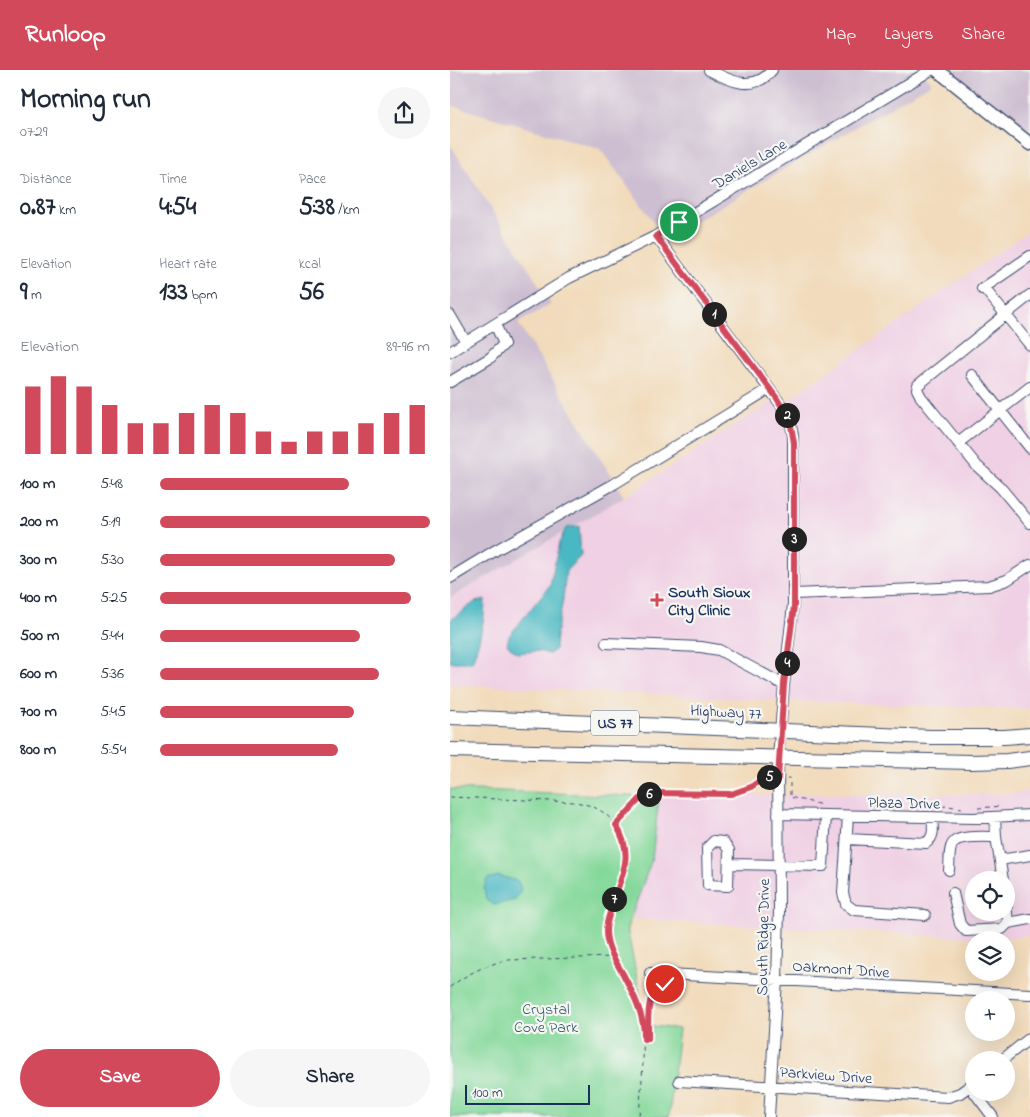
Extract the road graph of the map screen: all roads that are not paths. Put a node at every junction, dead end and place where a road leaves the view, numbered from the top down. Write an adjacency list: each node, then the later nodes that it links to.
1 (709, 70): 2 (street)
2 (772, 70)
3 (931, 70): 6 (street, Daniels Lane)
4 (937, 70): 5 (main road)
5 (1030, 144)
6 (656, 236): 11 (street, Daniels Lane); 18 (street, South Ridge Drive)
7 (1030, 256): 9 (street)
8 (1030, 295): 9 (street)
9 (1006, 315): 13 (street); 20 (street)
10 (450, 317): 12 (street)
11 (495, 324): 12 (street, Daniels Lane); 16 (street)
12 (466, 342): 14 (street, Daniels Lane)
13 (1030, 346)
14 (450, 352)
15 (972, 375): 19 (street)
16 (450, 382)
17 (1030, 387): 19 (street)
18 (770, 389): 24 (street); 25 (street, South Ridge Drive)
19 (1000, 410): 20 (street); 21 (street)
20 (958, 443): 22 (street)
21 (1030, 448)
22 (1030, 523)
23 (1030, 565): 25 (street)
24 (450, 578)
25 (794, 594): 27 (street, South Ridge Drive)
26 (606, 643): 27 (street)
27 (784, 684): 29 (street, South Ridge Drive)
28 (450, 717): 29 (highway, Highway 77 / US 77)
29 (780, 731): 30 (highway, Highway 77 / US 77); 32 (street, South Ridge Drive)
30 (1030, 735)
31 (450, 750): 32 (highway, US 77)
32 (778, 758): 33 (highway, US 77); 36 (street, South Ridge Drive)
33 (1030, 758)
34 (826, 810): 36 (street, Plaza Drive); 38 (street, Plaza Drive); 45 (street)
35 (930, 813): 38 (street, Plaza Drive); 39 (street, Plaza Drive); 41 (street)
36 (778, 814): 45 (street, South Ridge Drive)
37 (1030, 815): 39 (street, Plaza Drive)
38 (848, 816): 41 (street)
39 (995, 817): 40 (street)
40 (996, 837): 43 (street); 46 (street)
41 (847, 839): 49 (street)
42 (1030, 855): 43 (street)
43 (1000, 860): 47 (street)
44 (729, 864): 45 (street)
45 (779, 865): 53 (street, South Ridge Drive)
46 (949, 870)
47 (1002, 871)
48 (953, 893): 51 (street)
49 (925, 914)
50 (1030, 919): 51 (street)
51 (1008, 923)
52 (650, 973): 53 (street, Oakmont Drive)
53 (777, 979): 54 (street, Oakmont Drive); 58 (street, South Ridge Drive)
54 (1030, 994)
55 (1030, 1038): 56 (street)
56 (1013, 1051)
57 (679, 1081): 58 (street, Parkview Drive)
58 (770, 1086): 59 (street, Parkview Drive); 61 (street, South Ridge Drive)
59 (965, 1092)
60 (982, 1101): 62 (street)
61 (768, 1117)
62 (993, 1117)

